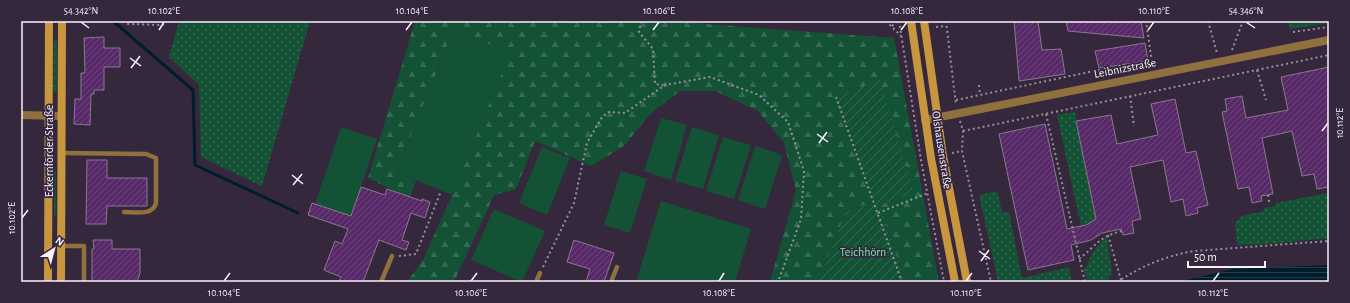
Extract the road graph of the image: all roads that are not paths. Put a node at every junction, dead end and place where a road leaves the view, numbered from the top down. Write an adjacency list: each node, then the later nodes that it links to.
1 (49, 21): 7 (street, Eckernförder Straße)
2 (62, 21): 8 (street, Eckernförder Straße)
3 (911, 21): 10 (street, Olshausenstraße)
4 (924, 21): 9 (street, Olshausenstraße)
5 (1329, 40): 9 (street, Leibnizstraße)
6 (21, 115): 7 (street)
7 (48, 116): 8 (street); 17 (street, Eckernförder Straße)
8 (61, 116): 11 (street, Eckernförder Straße)
9 (937, 118): 10 (street, Leibnizstraße); 24 (street, Olshausenstraße)
10 (926, 120): 23 (street, Olshausenstraße)
11 (60, 153): 12 (lane); 13 (street, Eckernförder Straße)
12 (124, 212)
13 (61, 246): 18 (street, Eckernförder Straße); 19 (lane)
14 (392, 256): 20 (lane)
15 (616, 267): 22 (lane)
16 (540, 273): 21 (lane)
17 (48, 282)
18 (61, 282)
19 (84, 282)
20 (381, 282)
21 (536, 282)
22 (611, 282)
23 (955, 282)
24 (967, 282)

